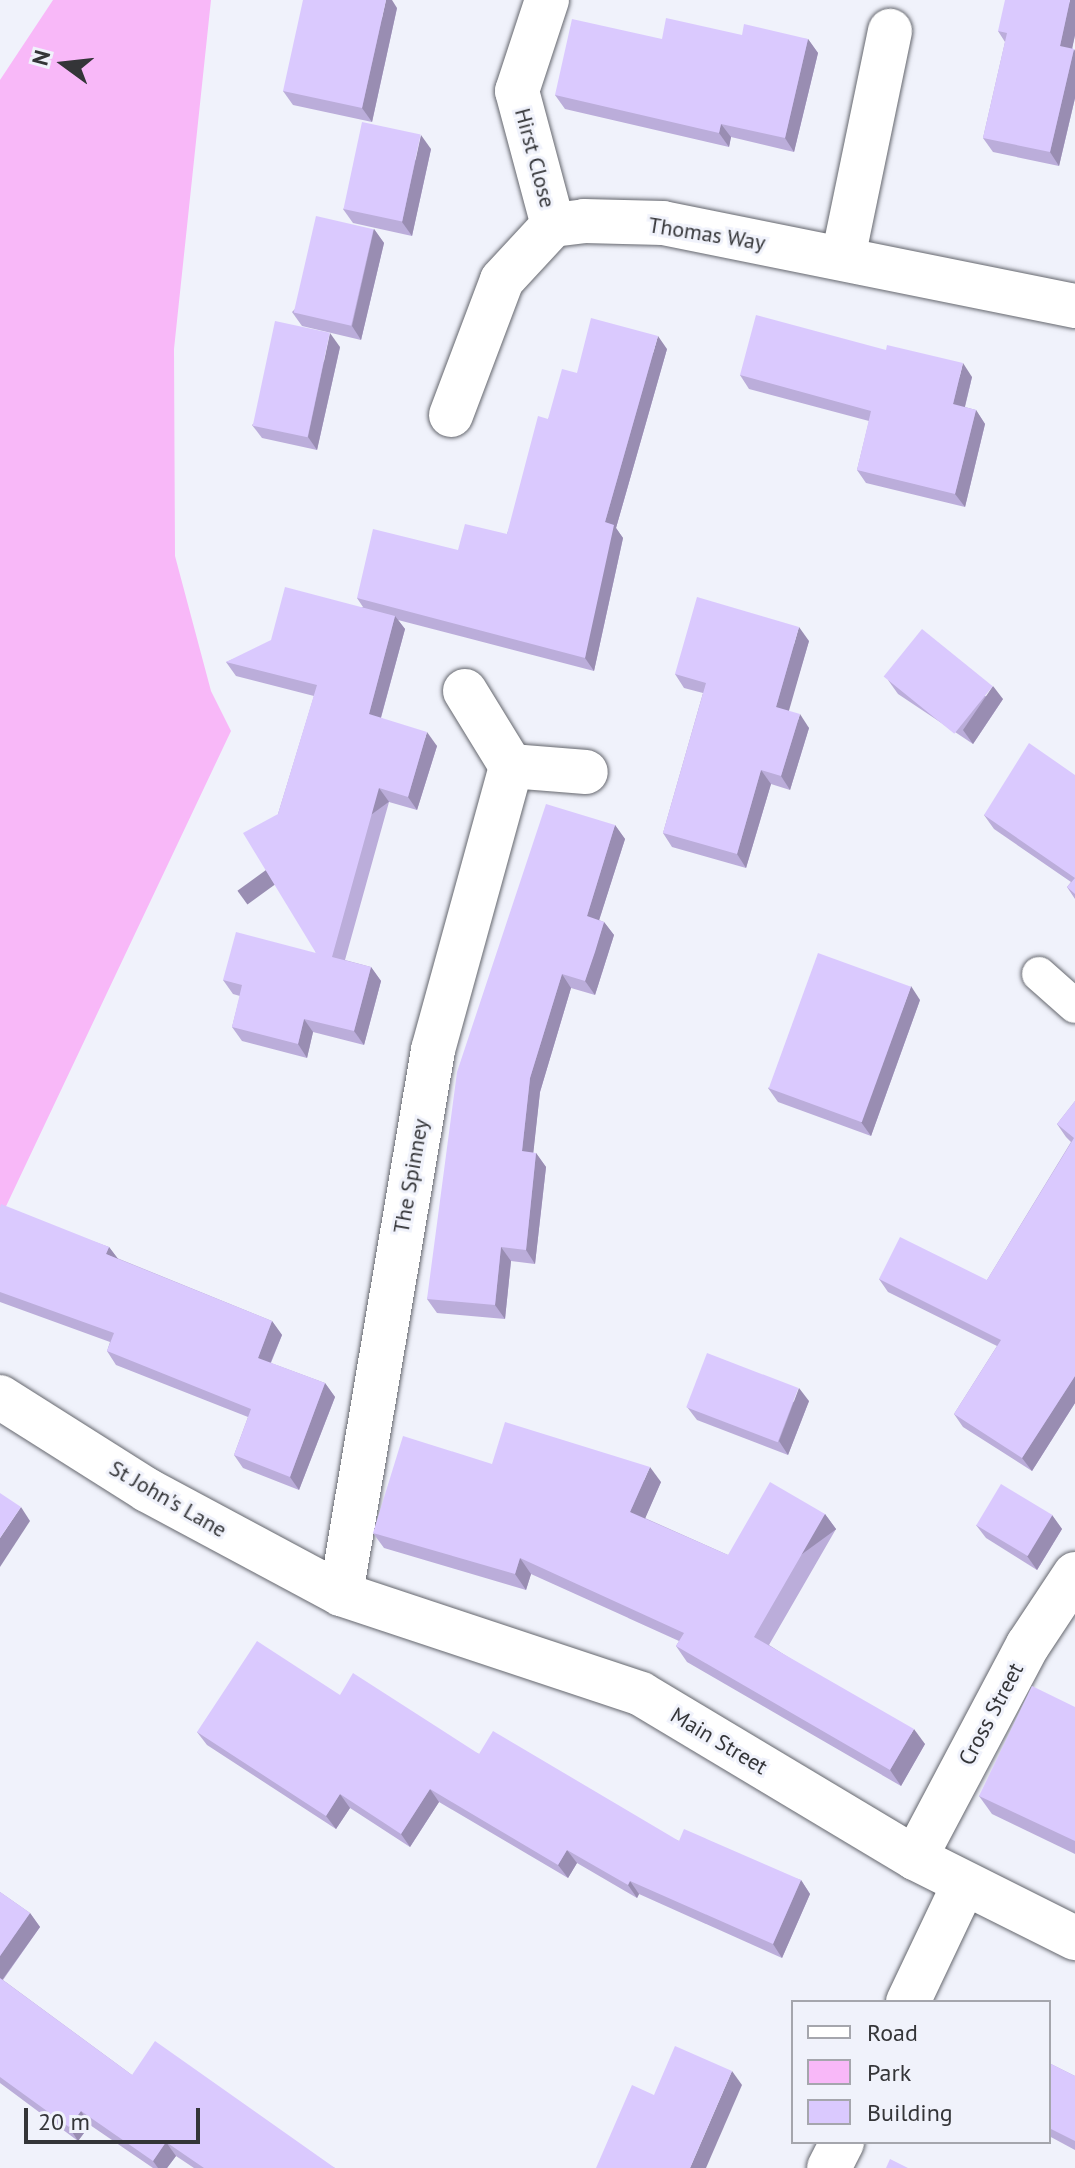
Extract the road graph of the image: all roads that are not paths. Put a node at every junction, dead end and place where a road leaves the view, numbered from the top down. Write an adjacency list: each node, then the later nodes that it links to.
1 (547, 0): 3 (street, Hirst Close)
2 (890, 31): 4 (street)
3 (553, 225): 4 (street, Thomas Way); 6 (street)
4 (843, 258): 5 (street, Thomas Way)
5 (1075, 306)
6 (451, 415)
7 (465, 691): 8 (street)
8 (511, 766): 9 (street); 14 (street, The Spinney)
9 (586, 772)
10 (1039, 974): 11 (lane)
11 (1075, 1006)
12 (0, 1397): 14 (street, St John's Lane)
13 (1075, 1574): 15 (street, Cross Street)
14 (341, 1594): 15 (street, Main Street)
15 (915, 1858): 16 (street, Main Street)
16 (964, 1884): 17 (street, Main Street); 18 (street)
17 (1075, 1938)
18 (909, 2000)
19 (841, 2144): 20 (street)
20 (829, 2168)

